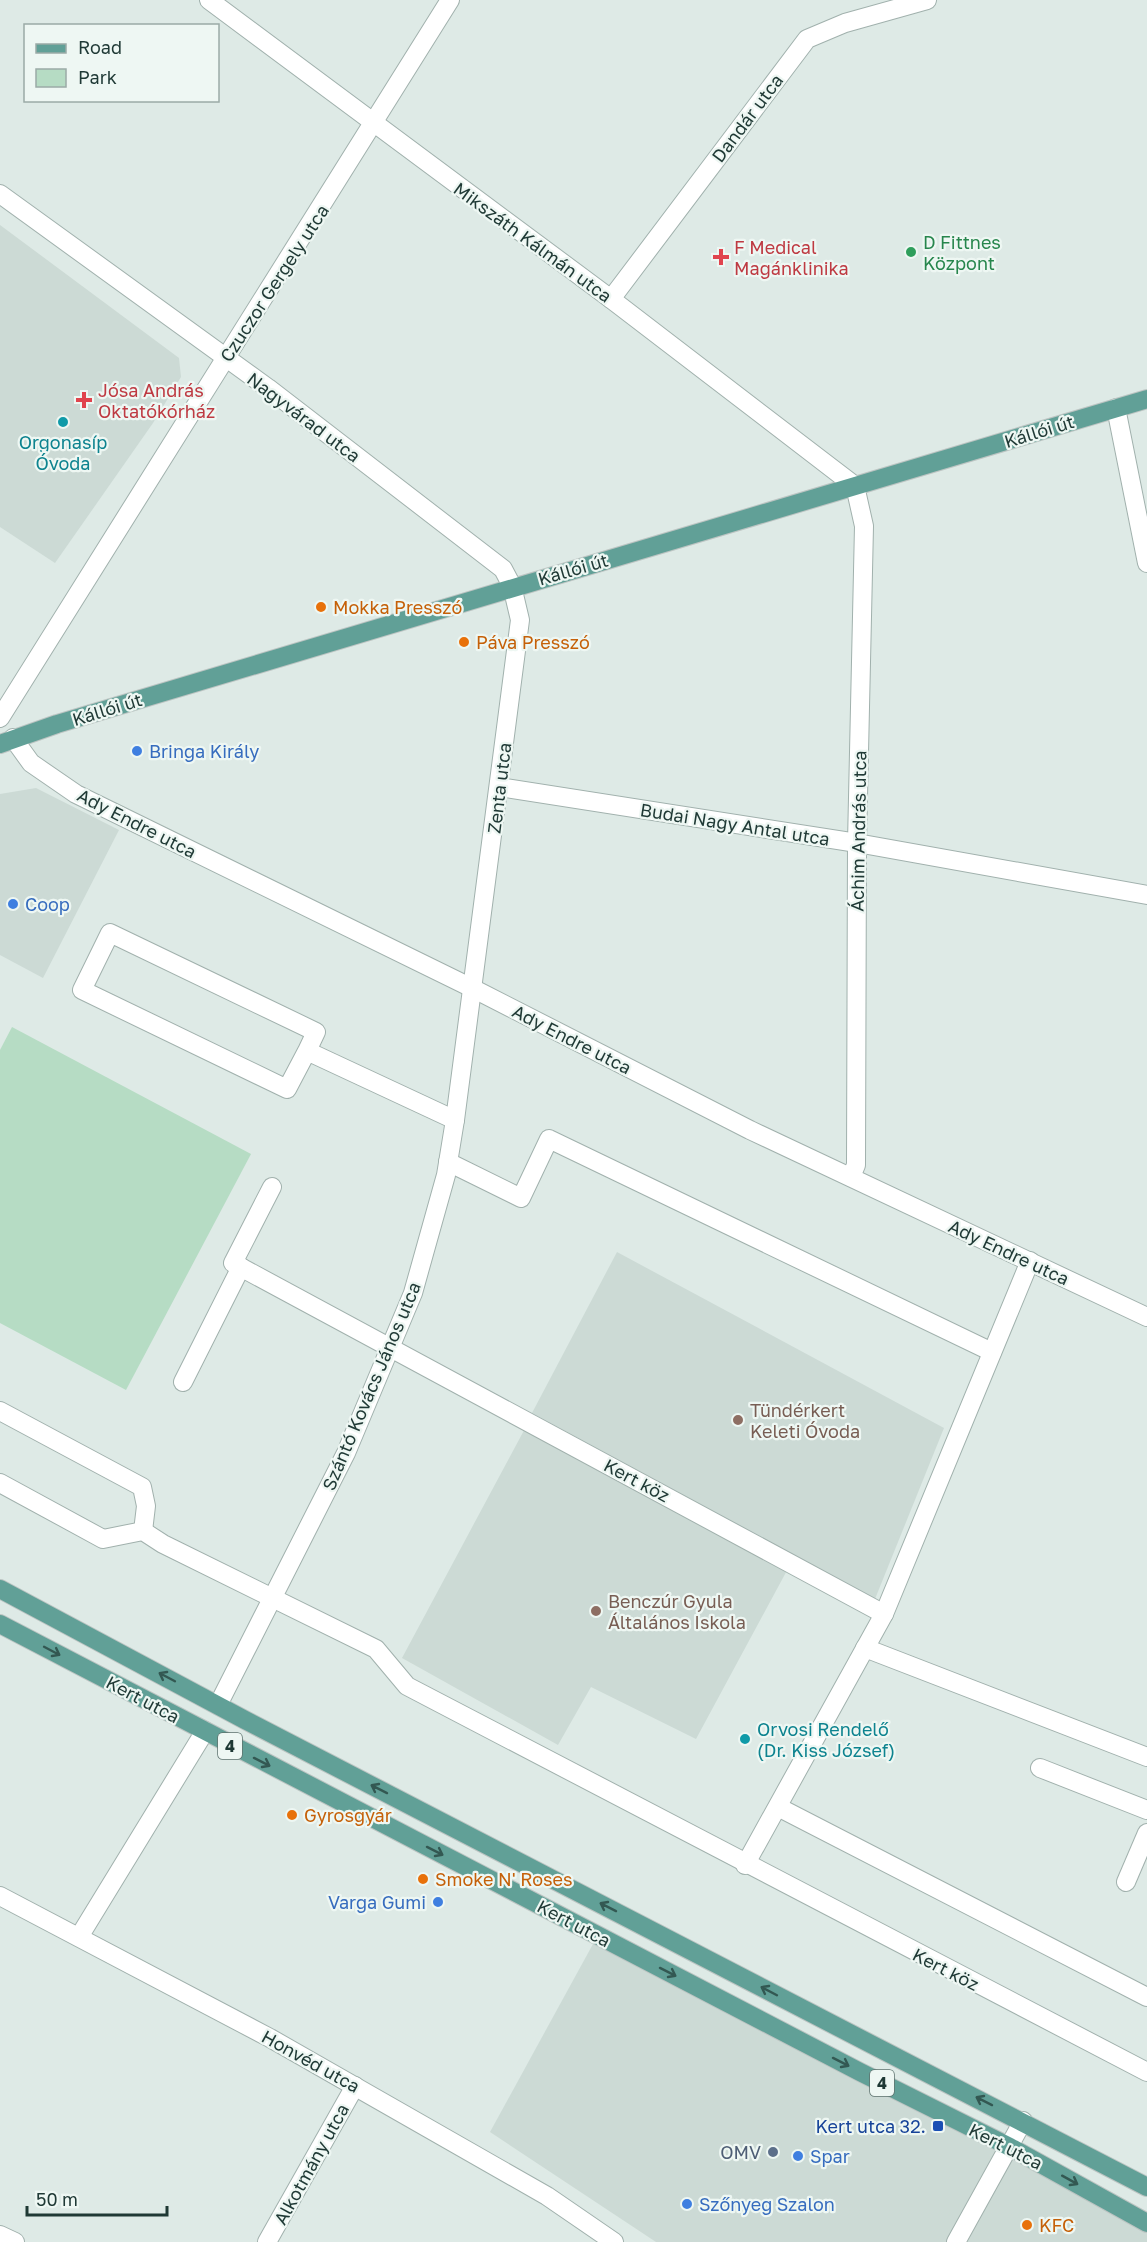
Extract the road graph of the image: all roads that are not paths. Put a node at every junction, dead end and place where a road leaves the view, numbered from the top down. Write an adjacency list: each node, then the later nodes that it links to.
1 (209, 0): 4 (street, Mikszáth Kálmán utca)
2 (450, 0): 4 (street, Czuczor Gergely utca)
3 (927, 0): 6 (street, Dandár utca)
4 (374, 125): 6 (street, Mikszáth Kálmán utca); 7 (street, Czuczor Gergely utca)
5 (0, 194): 7 (street, Nagyvárad utca)
6 (611, 299): 10 (street, Mikszáth Kálmán utca)
7 (225, 359): 12 (street, Nagyvárad utca); 13 (street, Czuczor Gergely utca)
8 (1147, 399): 9 (main road, Kállói út)
9 (1116, 408): 10 (main road, Kállói út); 11 (street)
10 (855, 486): 12 (main road, Kállói út); 16 (street, Áchim András utca)
11 (1146, 557)
12 (512, 586): 14 (main road, Kállói út); 15 (street, Zenta utca)
13 (0, 718)
14 (7, 741): 18 (street, Ady Endre utca)
15 (499, 787): 16 (street, Budai Nagy Antal utca); 18 (street, Zenta utca)
16 (858, 843): 17 (street, Budai Nagy Antal utca); 22 (street, Áchim András utca)
17 (1147, 896)
18 (474, 990): 20 (street, Szántó Kovács János utca); 22 (street, Ady Endre utca)
19 (307, 1052): 19 (street); 20 (street)
20 (455, 1120): 21 (street, Szántó Kovács János utca)
21 (448, 1162): 27 (street, Szántó Kovács János utca); 28 (street)
22 (851, 1177): 24 (street, Ady Endre utca)
23 (272, 1187): 25 (street)
24 (1030, 1261): 26 (street, Ady Endre utca); 28 (street)
25 (241, 1267): 27 (street, Kert köz); 29 (street)
26 (1147, 1317)
27 (391, 1347): 34 (street, Szántó Kovács János utca); 35 (street, Kert köz)
28 (992, 1352): 35 (street)
29 (183, 1382)
30 (0, 1411): 32 (street)
31 (0, 1483): 32 (street)
32 (142, 1531): 34 (street)
33 (0, 1589): 38 (main road, Kert utca / 4, one-way to 33)
34 (274, 1596): 38 (street, Szántó Kovács János utca); 45 (street, Kert köz)
35 (884, 1614): 37 (street)
36 (0, 1624): 39 (main road, Kert utca / 4, one-way to 39)
37 (865, 1648): 40 (street); 42 (street)
38 (218, 1705): 52 (main road, Kert utca / 4, one-way to 38)
39 (205, 1731): 48 (street); 53 (main road, Kert utca / 4, one-way to 53)
40 (1147, 1757)
41 (1040, 1768): 43 (street)
42 (778, 1807): 45 (street); 49 (street)
43 (1147, 1810)
44 (1147, 1833): 46 (street)
45 (745, 1864): 50 (street, Kert köz)
46 (1126, 1882)
47 (0, 1896): 48 (street, Honvéd utca)
48 (79, 1937): 51 (street, Honvéd utca)
49 (1147, 1997)
50 (1147, 2072)
51 (355, 2086): 58 (street, Alkotmány utca); 59 (street, Honvéd utca)
52 (1023, 2121): 53 (street); 54 (main road, Kert utca / 4)
53 (1010, 2147): 55 (main road, Kert utca / 4, one-way to 55); 60 (street)
54 (1147, 2187)
55 (1147, 2223)
56 (0, 2235): 57 (street)
57 (15, 2242)
58 (267, 2242)
59 (614, 2242)
60 (957, 2242)

